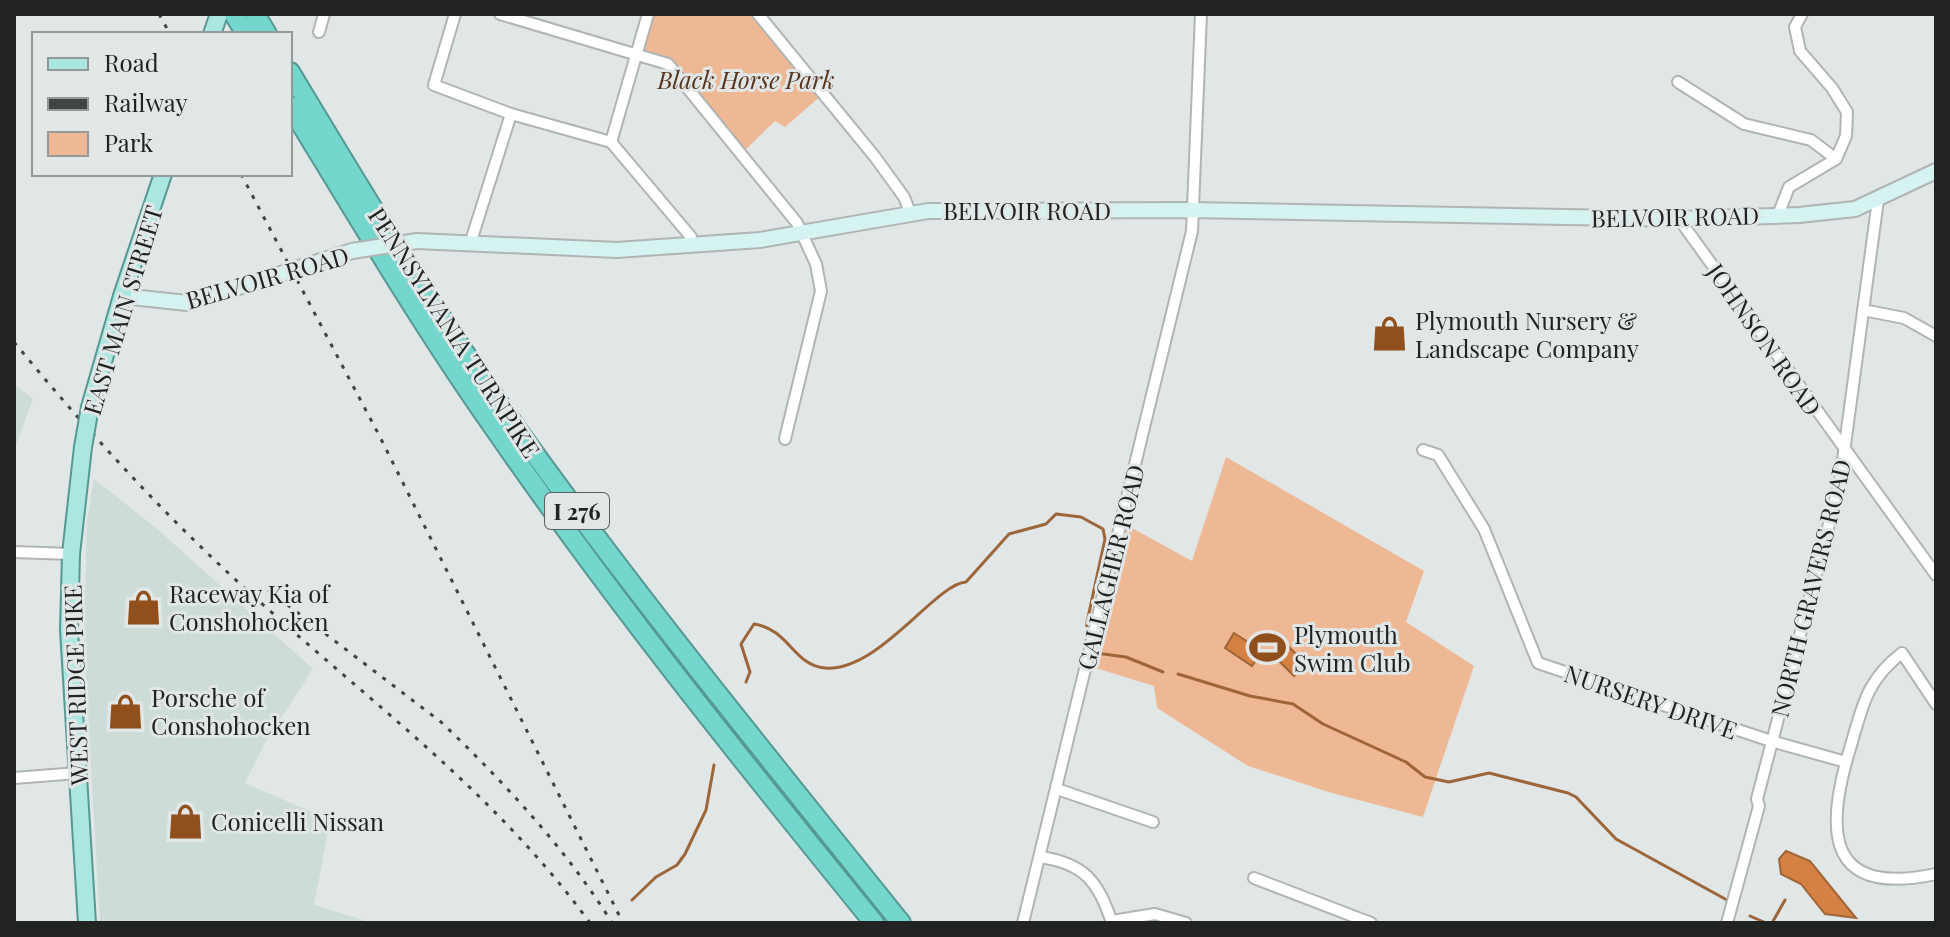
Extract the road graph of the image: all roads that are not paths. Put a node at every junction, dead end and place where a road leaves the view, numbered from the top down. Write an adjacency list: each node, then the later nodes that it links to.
1 (234, 14): 10 (highway)
2 (255, 14): 11 (highway)
3 (324, 14): 12 (street)
4 (455, 14): 17 (street)
5 (500, 14): 13 (street)
6 (648, 14): 13 (street)
7 (758, 14): 24 (street)
8 (1201, 14): 23 (street, GALLAGHER ROAD)
9 (1802, 14): 19 (street)
10 (245, 32)
11 (266, 32)
12 (319, 32)
13 (637, 55): 18 (street); 27 (street)
14 (292, 75): 53 (highway, PENNSYLVANIA TURNPIKE / I 276)
15 (1678, 82): 19 (street)
16 (292, 109): 52 (highway, PENNSYLVANIA TURNPIKE / I 276)
17 (511, 114): 18 (street); 28 (street)
18 (611, 142): 29 (street)
19 (1836, 159): 25 (street)
20 (1936, 171): 22 (street, BELVOIR ROAD)
21 (162, 176): 30 (main road, EAST MAIN STREET)
22 (1878, 200): 25 (street, BELVOIR ROAD); 31 (street, NORTH GRAVERS ROAD)
23 (1191, 210): 24 (street, BELVOIR ROAD); 26 (street, BELVOIR ROAD); 45 (street, GALLAGHER ROAD)
24 (910, 212): 27 (street, BELVOIR ROAD)
25 (1778, 215): 26 (street, BELVOIR ROAD)
26 (1679, 219): 36 (street, JOHNSON ROAD)
27 (802, 233): 29 (street, BELVOIR ROAD); 33 (street)
28 (471, 241): 29 (street, BELVOIR ROAD); 30 (street, BELVOIR ROAD, bridge)
29 (692, 245)
30 (122, 296): 34 (main road, EAST MAIN STREET, bridge)
31 (1863, 310): 32 (street); 36 (street, NORTH GRAVERS ROAD)
32 (1936, 336)
33 (785, 439)
34 (83, 447): 38 (main road, WEST RIDGE PIKE)
35 (1423, 450): 41 (street, NURSERY DRIVE)
36 (1844, 451): 39 (street, JOHNSON ROAD); 41 (street, NORTH GRAVERS ROAD)
37 (14, 552): 38 (street)
38 (71, 554): 43 (main road, WEST RIDGE PIKE)
39 (1936, 575)
40 (1936, 704): 42 (street)
41 (1771, 741): 42 (street, NURSERY DRIVE); 57 (street, NORTH GRAVERS ROAD)
42 (1846, 762): 48 (street)
43 (78, 773): 44 (street); 51 (main road, WEST RIDGE PIKE)
44 (14, 778)
45 (1057, 789): 46 (street); 47 (street, GALLAGHER ROAD)
46 (1153, 822)
47 (1040, 857): 50 (street); 54 (street, GALLAGHER ROAD)
48 (1936, 874)
49 (1254, 878): 56 (street)
50 (1112, 922): 55 (street)
51 (87, 923)
52 (874, 923)
53 (901, 923)
54 (1023, 923)
55 (1186, 923)
56 (1371, 923)
57 (1727, 923)

